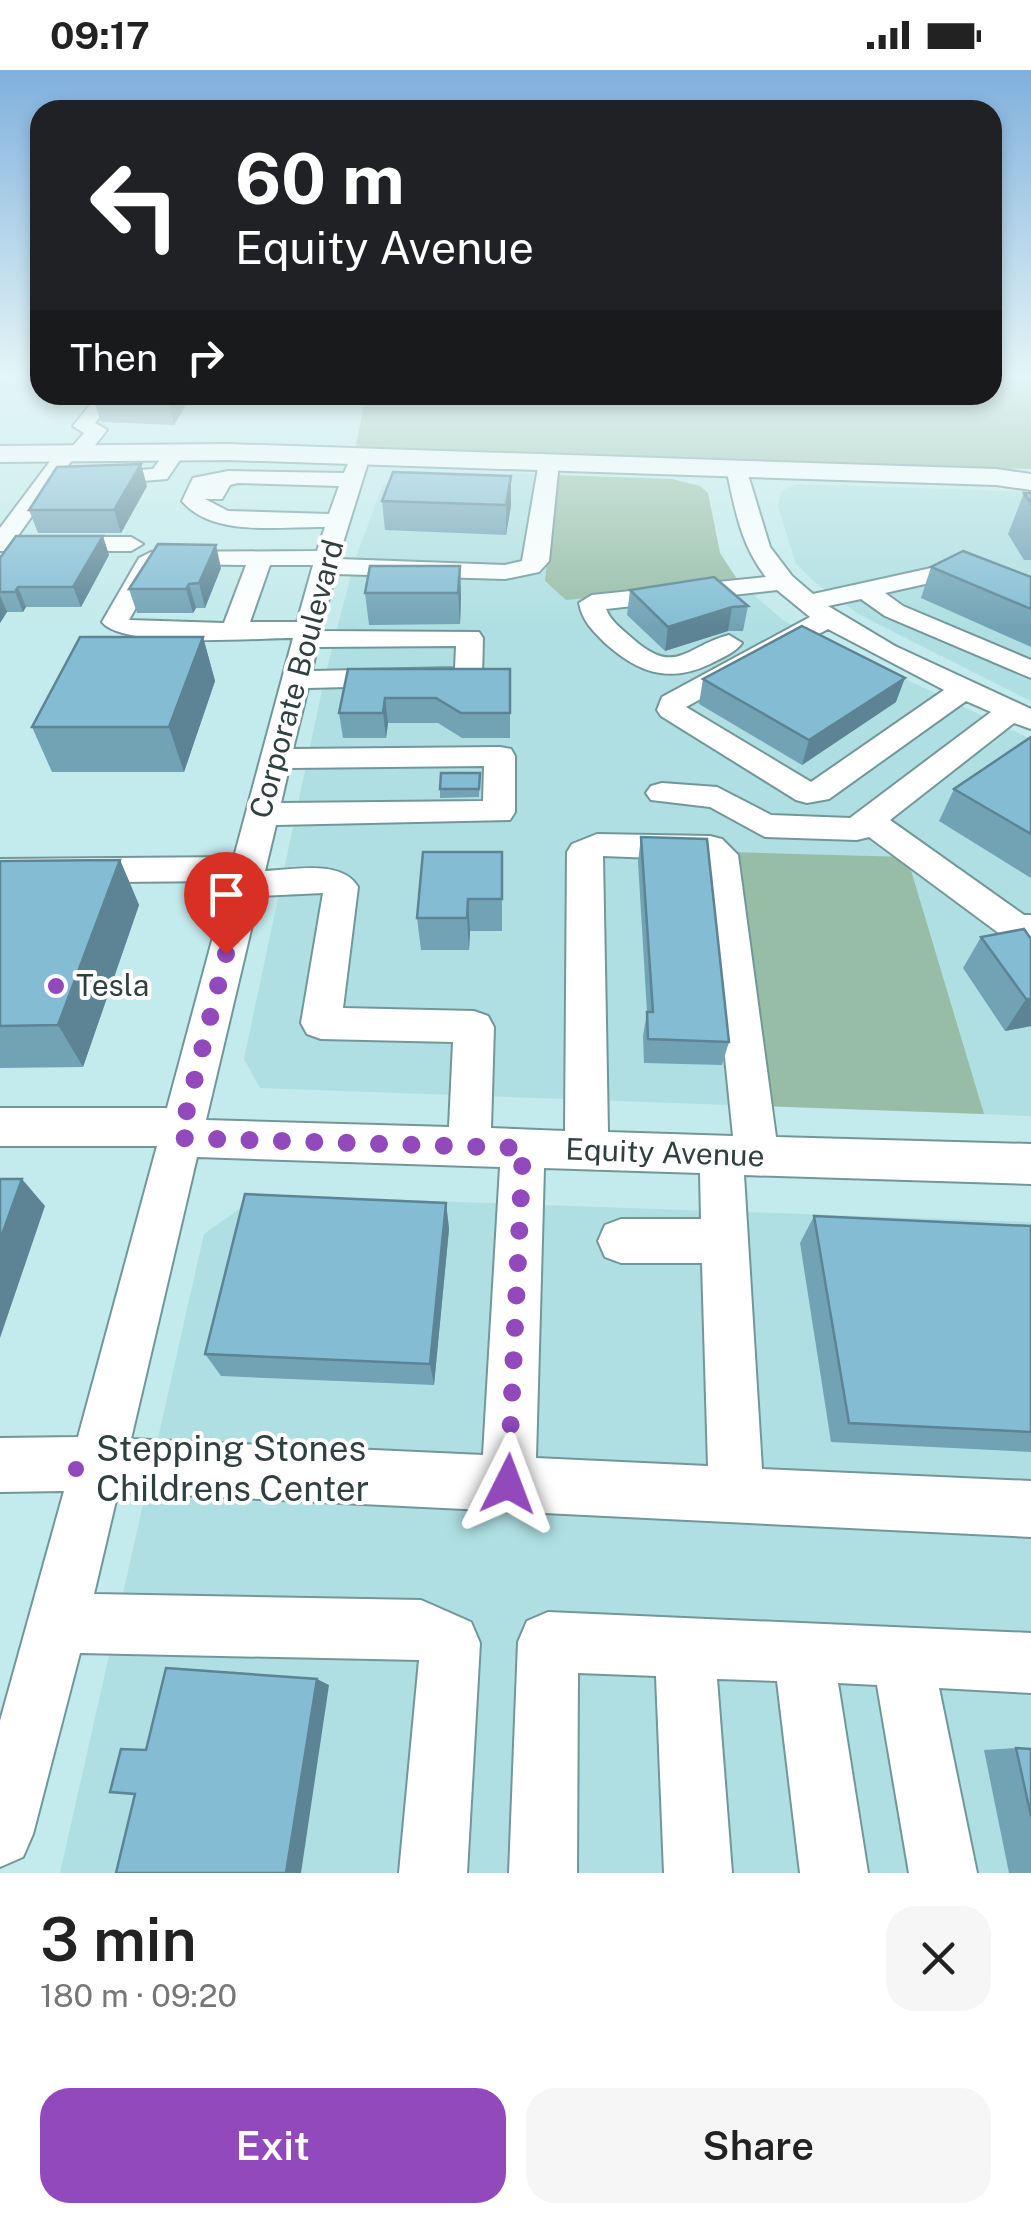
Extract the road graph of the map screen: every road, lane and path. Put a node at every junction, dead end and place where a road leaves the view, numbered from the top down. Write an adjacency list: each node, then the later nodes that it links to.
1 (66, 459): 9 (street)
2 (171, 459): 9 (street)
3 (262, 459): 5 (main road)
4 (549, 462): 5 (main road); 6 (main road); 14 (street)
5 (356, 468): 11 (street, Corporate Boulevard); 11 (street)
6 (736, 468): 8 (main road); 15 (street)
7 (1031, 472): 8 (main road)
8 (996, 477): 10 (main road)
9 (47, 480): 12 (street)
10 (1031, 482)
11 (338, 522): 14 (street, Corporate Boulevard)
12 (131, 544)
13 (260, 557): 14 (street); 19 (street); 19 (street)
14 (325, 562): 20 (street, Corporate Boulevard)
15 (784, 582): 18 (street); 18 (street)
16 (865, 590): 17 (street); 18 (street); 21 (street)
17 (1031, 601)
18 (814, 607): 23 (street); 23 (street)
19 (234, 630): 20 (street)
20 (307, 634): 22 (street, Corporate Boulevard); 22 (street)
21 (1031, 670)
22 (296, 680): 25 (street, Corporate Boulevard)
23 (966, 688): 24 (street)
24 (1021, 715): 28 (street)
25 (276, 758): 27 (street, Corporate Boulevard); 27 (street)
26 (662, 793): 28 (street)
27 (262, 814): 30 (street, Corporate Boulevard)
28 (868, 820): 31 (street)
29 (0, 870): 30 (street)
30 (246, 877): 33 (street, Corporate Boulevard); 34 (street)
31 (1031, 928)
32 (0, 1127): 33 (street, Equity Avenue)
33 (181, 1132): 34 (street, Equity Avenue); 41 (street, Corporate Boulevard)
34 (469, 1147): 35 (street, Equity Avenue)
35 (523, 1148): 36 (street, Equity Avenue); 43 (street)
36 (586, 1150): 37 (street, Equity Avenue); 37 (street)
37 (739, 1156): 38 (street, Equity Avenue); 40 (street)
38 (1031, 1164)
39 (620, 1241): 40 (street)
40 (724, 1241): 44 (street)
41 (98, 1464): 42 (street); 43 (street); 46 (street, Corporate Boulevard)
42 (0, 1465)
43 (508, 1484): 44 (street)
44 (736, 1494): 45 (street)
45 (1031, 1509)
46 (58, 1623): 51 (street, Corporate Boulevard); 52 (street)
47 (684, 1647): 48 (street); 53 (street); 54 (street)
48 (803, 1651): 49 (street); 55 (street)
49 (902, 1656): 50 (street); 56 (street)
50 (1031, 1663)
51 (0, 1834)
52 (433, 1873)
53 (543, 1873)
54 (698, 1873)
55 (834, 1873)
56 (943, 1873)

